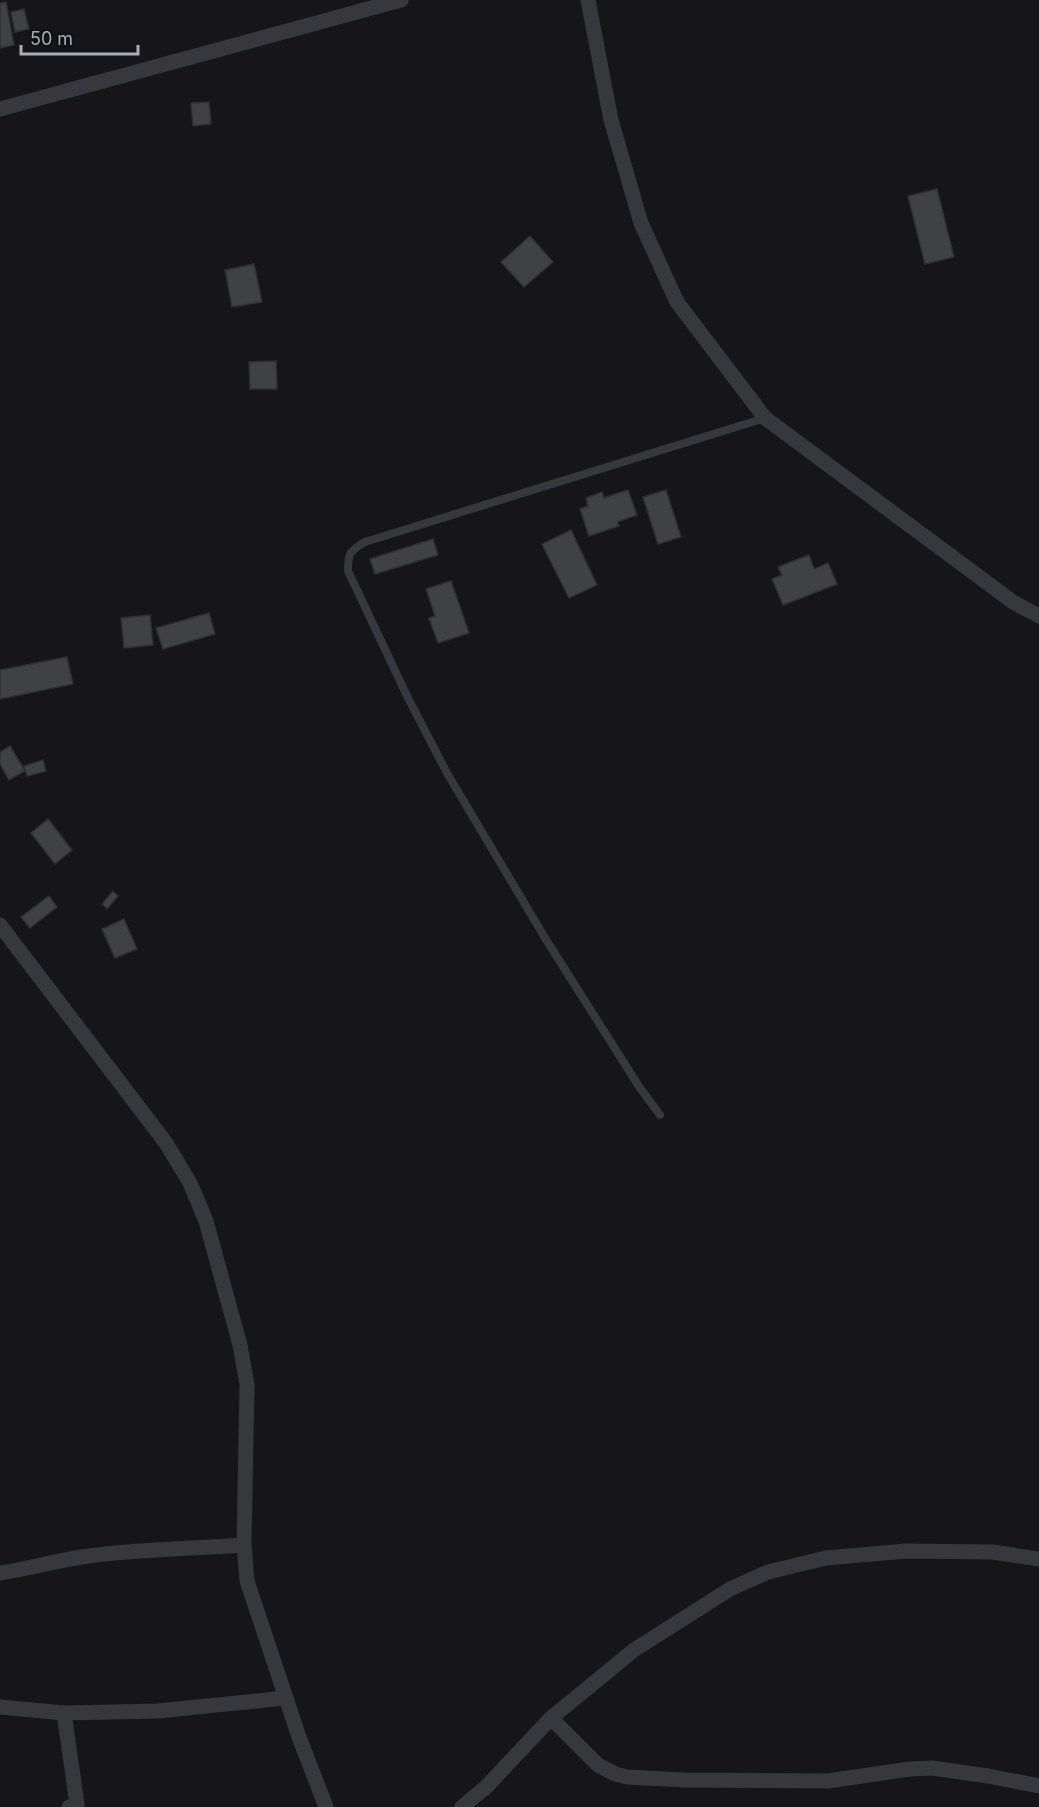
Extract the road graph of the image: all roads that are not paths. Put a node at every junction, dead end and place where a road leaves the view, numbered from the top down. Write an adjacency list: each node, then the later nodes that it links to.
1 (401, 0): 3 (street)
2 (588, 0): 4 (street)
3 (0, 110)
4 (765, 418): 5 (street); 7 (lane)
5 (1039, 616)
6 (0, 925): 8 (street)
7 (660, 1115)
8 (244, 1545): 10 (street); 11 (street)
9 (1039, 1559): 14 (street)
10 (0, 1574)
11 (285, 1698): 13 (street); 17 (street)
12 (0, 1707): 13 (street)
13 (64, 1713): 16 (street)
14 (551, 1718): 15 (street); 18 (street)
15 (1039, 1786)
16 (75, 1806)
17 (326, 1807)
18 (462, 1807)

